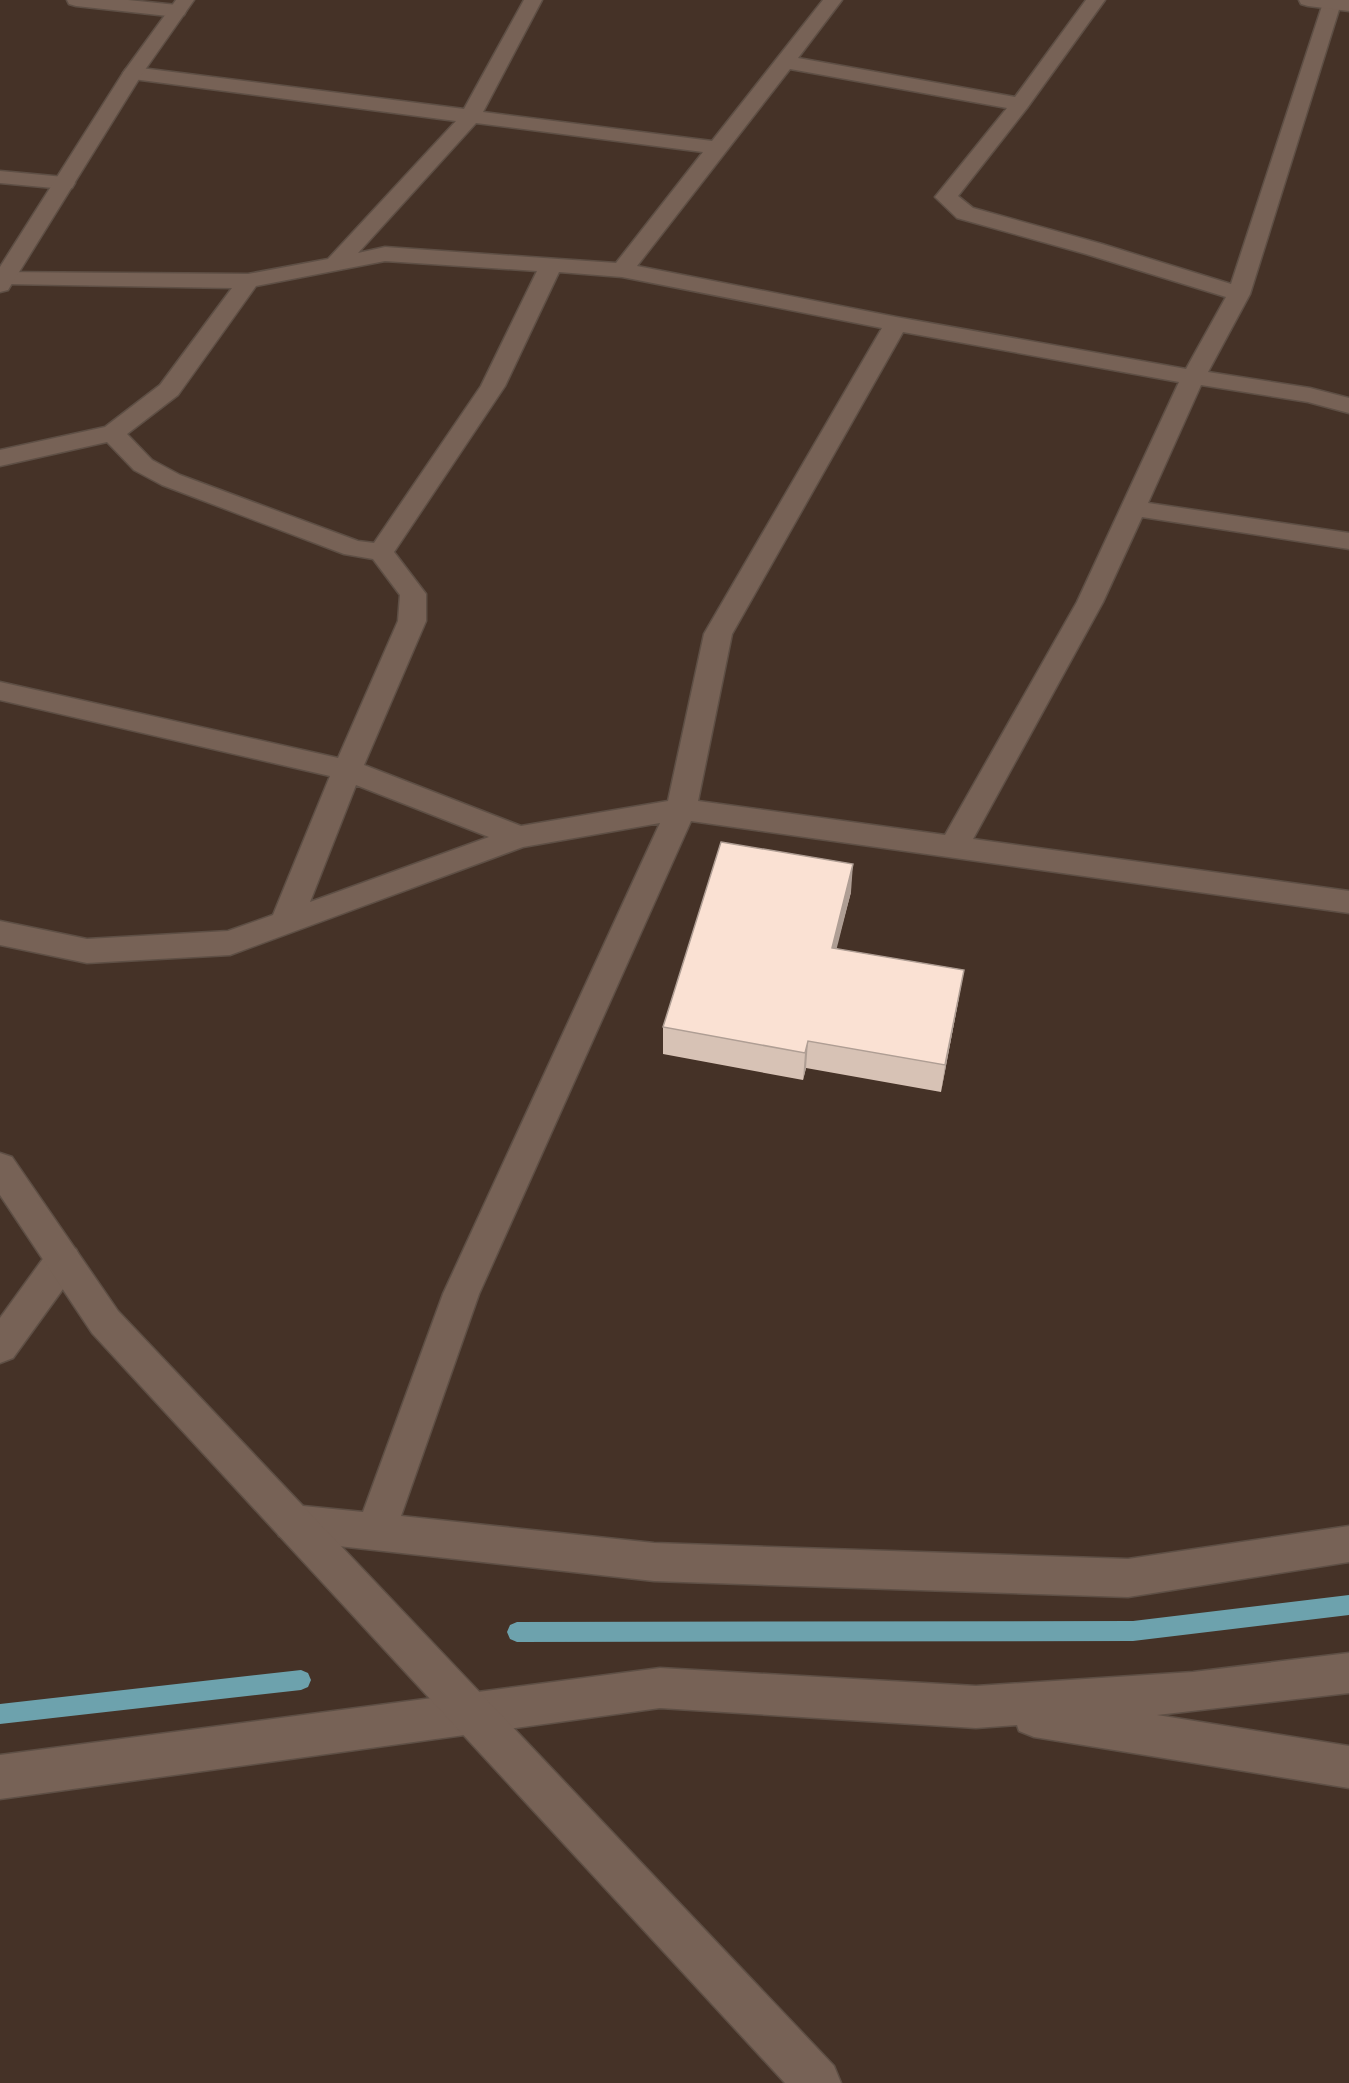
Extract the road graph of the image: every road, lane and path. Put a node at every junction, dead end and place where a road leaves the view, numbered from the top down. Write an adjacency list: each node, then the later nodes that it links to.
1 (76, 0): 6 (street)
2 (533, 0): 10 (street)
3 (833, 0): 7 (street)
4 (1096, 0): 9 (street)
5 (1331, 2): 19 (street)
6 (181, 6): 8 (street)
7 (785, 62): 9 (street); 11 (street)
8 (133, 73): 10 (street); 13 (street)
9 (1020, 104): 19 (street)
10 (470, 117): 11 (street); 14 (street)
11 (717, 148): 16 (street)
12 (0, 177): 13 (street)
13 (64, 183): 17 (street)
14 (335, 264): 15 (street); 18 (street)
15 (551, 266): 16 (street); 27 (street)
16 (622, 270): 20 (street)
17 (3, 281): 18 (street)
18 (248, 281): 23 (street)
19 (1239, 294): 21 (street)
20 (896, 324): 21 (street); 30 (street)
21 (1193, 377): 22 (street); 25 (street)
22 (1349, 406)
23 (113, 434): 24 (street); 27 (street)
24 (0, 458)
25 (1132, 508): 26 (street); 32 (street)
26 (1349, 541)
27 (381, 552): 29 (street)
28 (0, 691): 29 (street)
29 (347, 770): 31 (street); 34 (street)
30 (681, 808): 31 (street); 32 (street); 40 (street)
31 (519, 837): 34 (street)
32 (953, 847): 33 (street)
33 (1349, 902)
34 (286, 922): 35 (street)
35 (0, 933)
36 (0, 1167): 37 (street)
37 (63, 1260): 38 (street); 39 (street)
38 (0, 1347)
39 (293, 1523): 40 (street); 44 (street)
40 (376, 1531): 41 (street)
41 (1349, 1544)
42 (1349, 1672): 43 (street)
43 (976, 1707): 44 (street); 45 (street)
44 (472, 1714): 46 (street); 47 (street)
45 (1349, 1767)
46 (0, 1777)
47 (817, 2083)

